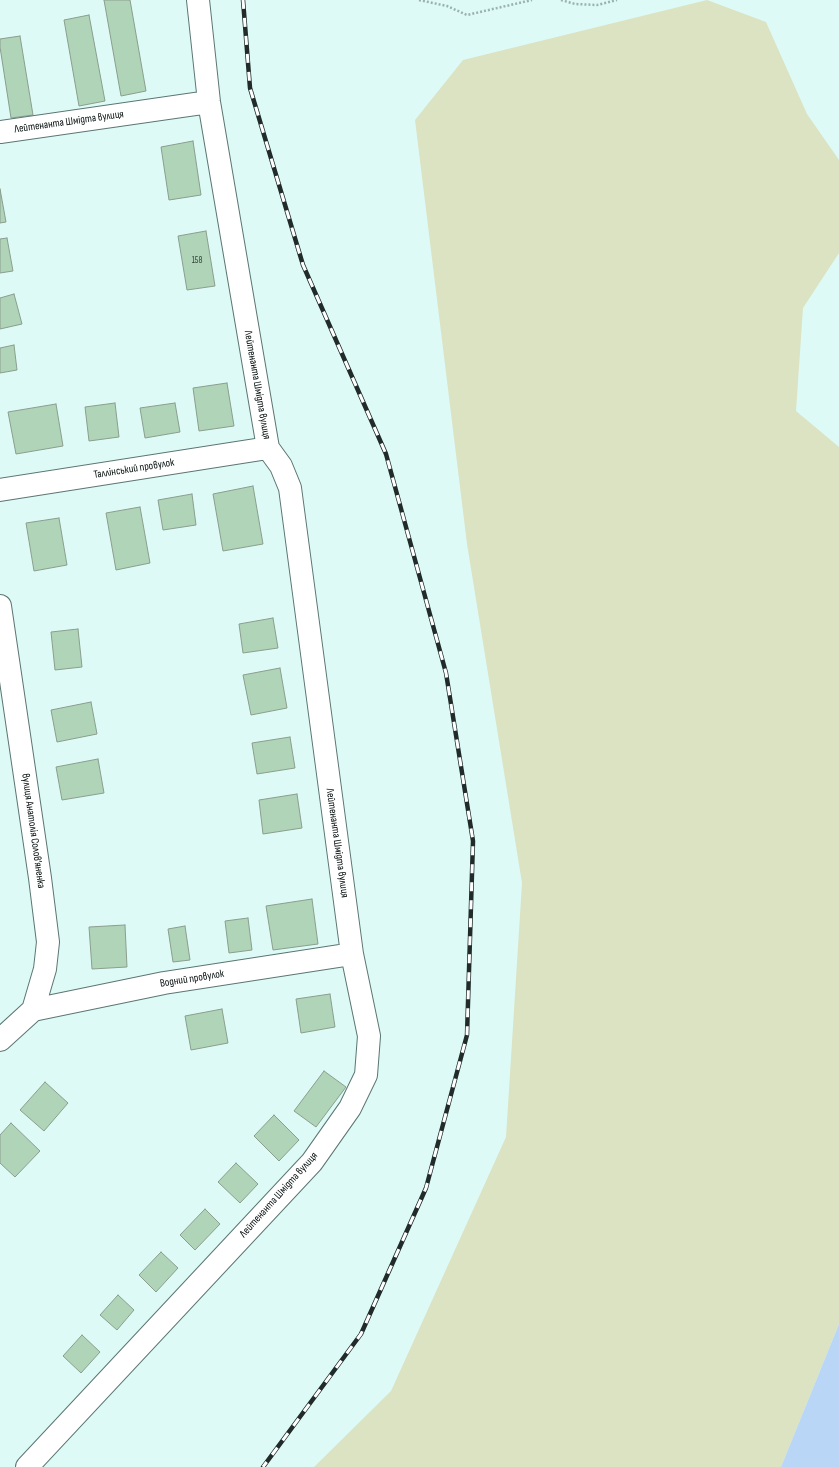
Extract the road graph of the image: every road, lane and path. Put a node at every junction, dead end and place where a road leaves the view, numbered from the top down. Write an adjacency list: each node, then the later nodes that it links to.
1 (198, 0): 6 (street, Лейтенанта Шмідта вулиця)
2 (419, 0): 3 (path)
3 (532, 0)
4 (561, 0): 5 (path)
5 (617, 0)
6 (209, 102): 7 (street, Лейтенанта Шмідта вулиця); 8 (street, Лейтенанта Шмідта вулиця)
7 (0, 132)
8 (268, 448): 9 (street, Таллінський провулок); 11 (street, Лейтенанта Шмідта вулиця)
9 (0, 490)
10 (0, 606): 12 (street, вулиця Анатолія Солов’яненка)
11 (352, 954): 12 (street, Водний провулок); 14 (street, Лейтенанта Шмідта вулиця)
12 (32, 1010): 13 (street, вулиця Анатолія Солов’яненка)
13 (0, 1040)
14 (27, 1467)

